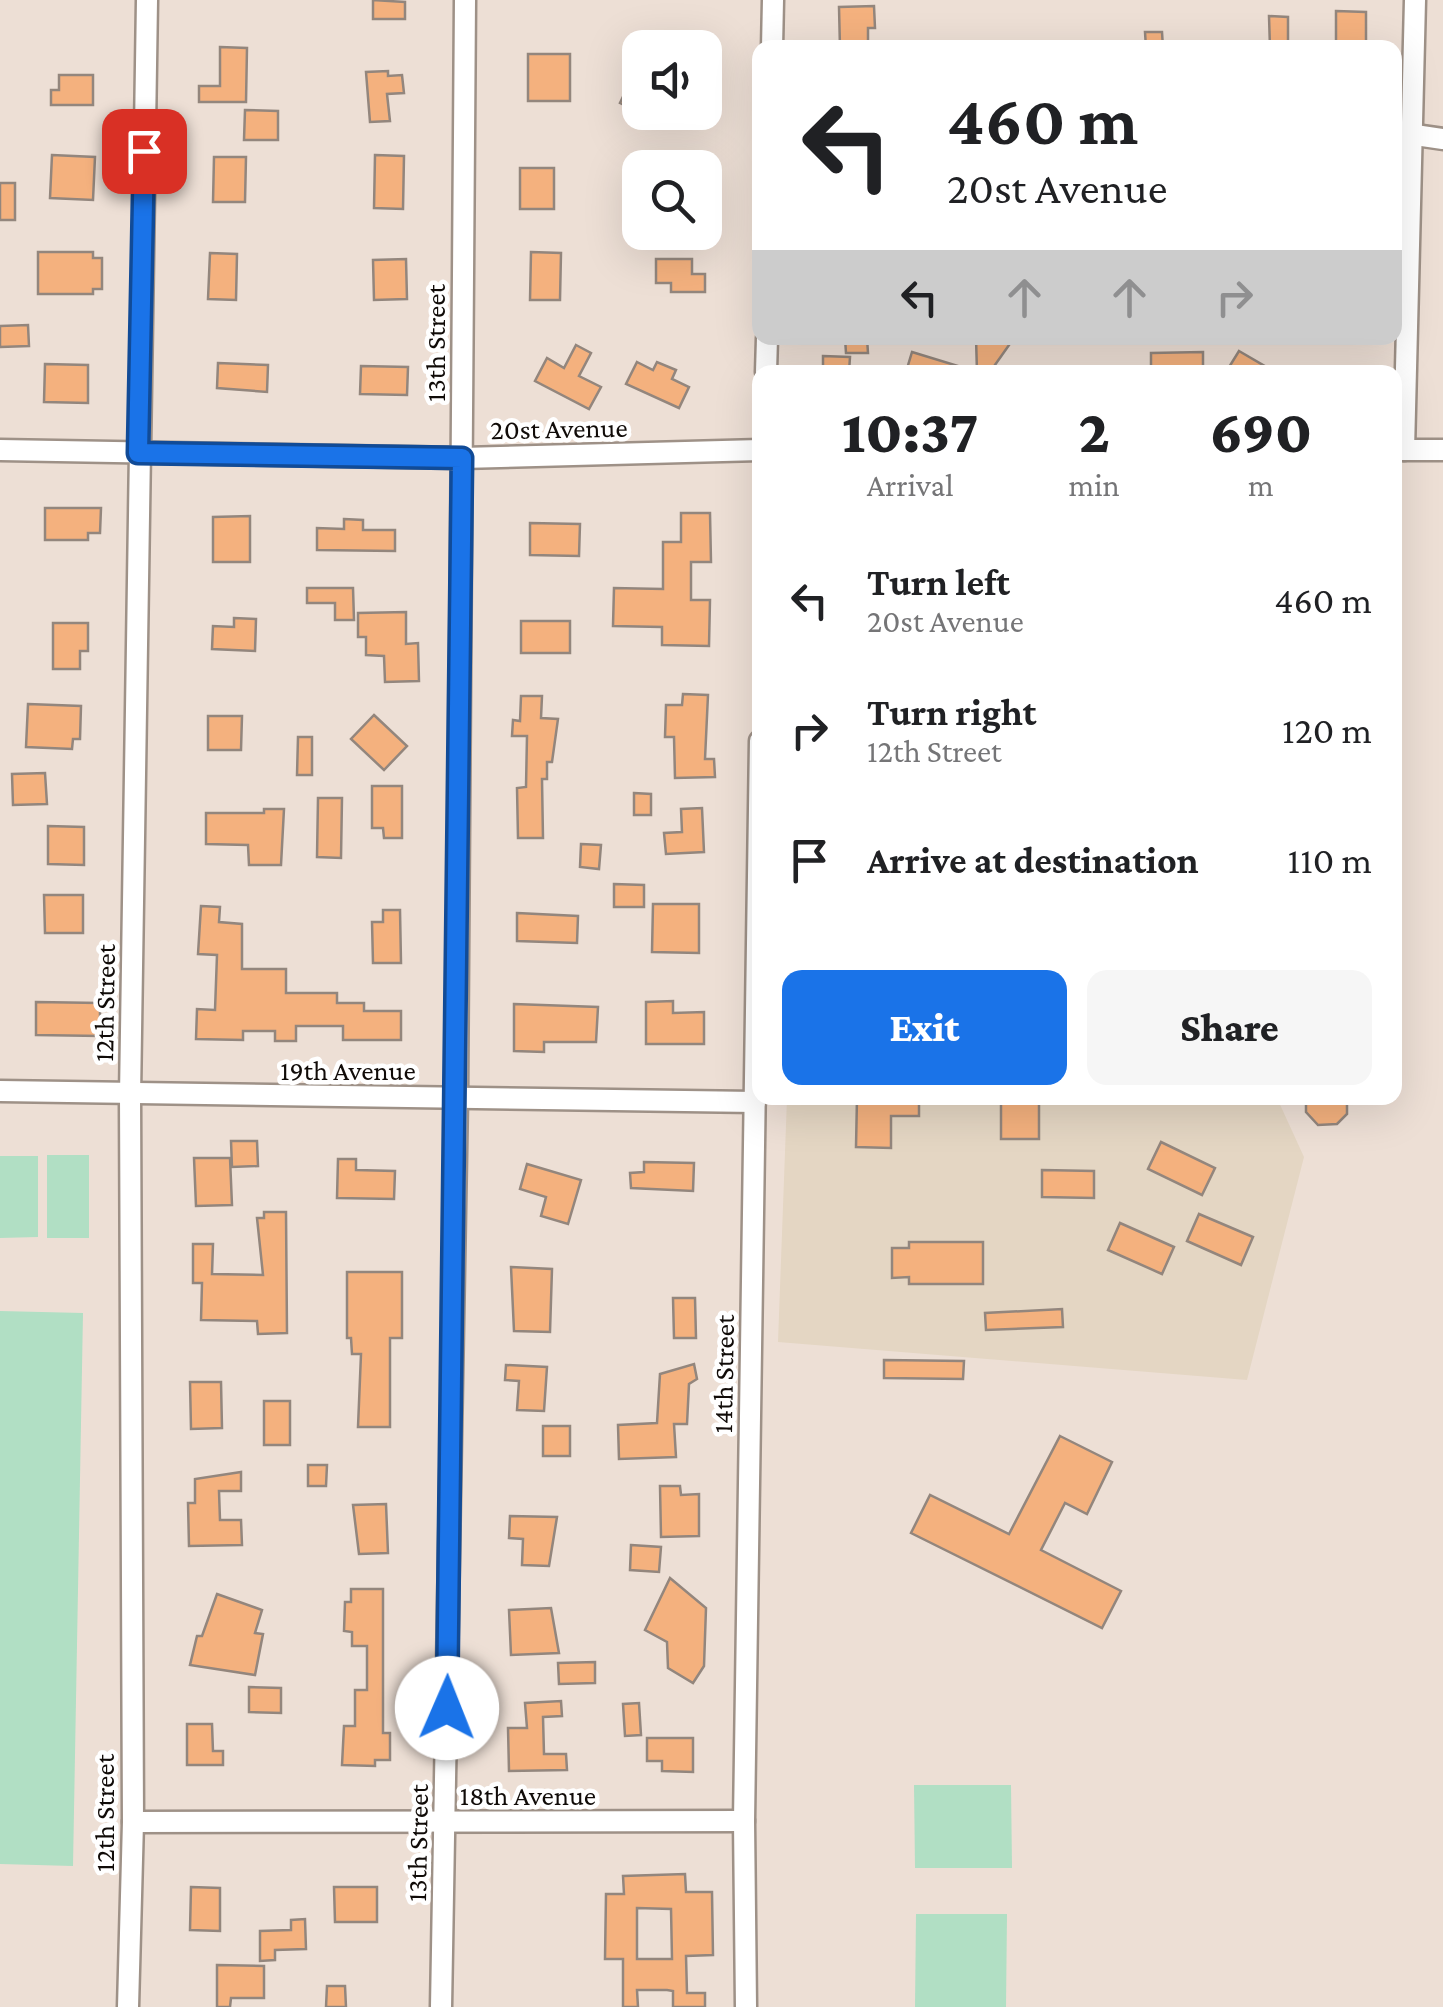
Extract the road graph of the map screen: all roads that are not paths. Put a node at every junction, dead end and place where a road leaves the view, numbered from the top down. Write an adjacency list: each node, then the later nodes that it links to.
1 (147, 0): 13 (street, 12th Street)
2 (465, 0): 14 (street, 13th Street)
3 (772, 0): 5 (street)
4 (1415, 0): 6 (street)
5 (772, 40)
6 (1404, 132): 7 (street); 8 (street)
7 (1443, 140)
8 (1402, 291)
9 (0, 450): 13 (street, 20st Avenue)
10 (752, 450): 14 (street, 20st Avenue)
11 (1402, 450): 12 (street)
12 (1443, 450)
13 (138, 453): 14 (street, 20st Avenue); 16 (street, 12th Street)
14 (462, 458): 17 (street, 13th Street)
15 (0, 1091): 16 (street, 19th Avenue)
16 (130, 1096): 17 (street, 19th Avenue); 21 (street, 12th Street)
17 (457, 1098): 18 (street, 19th Avenue); 22 (street, 13th Street)
18 (752, 1102)
19 (755, 1105): 20 (street, 14th Street)
20 (744, 1821): 22 (street, 18th Avenue); 25 (street, 14th Street)
21 (132, 1822): 22 (street, 18th Avenue); 23 (street, 12th Street)
22 (445, 1823): 24 (street, 13th Street)
23 (128, 2007)
24 (440, 2007)
25 (746, 2007)

